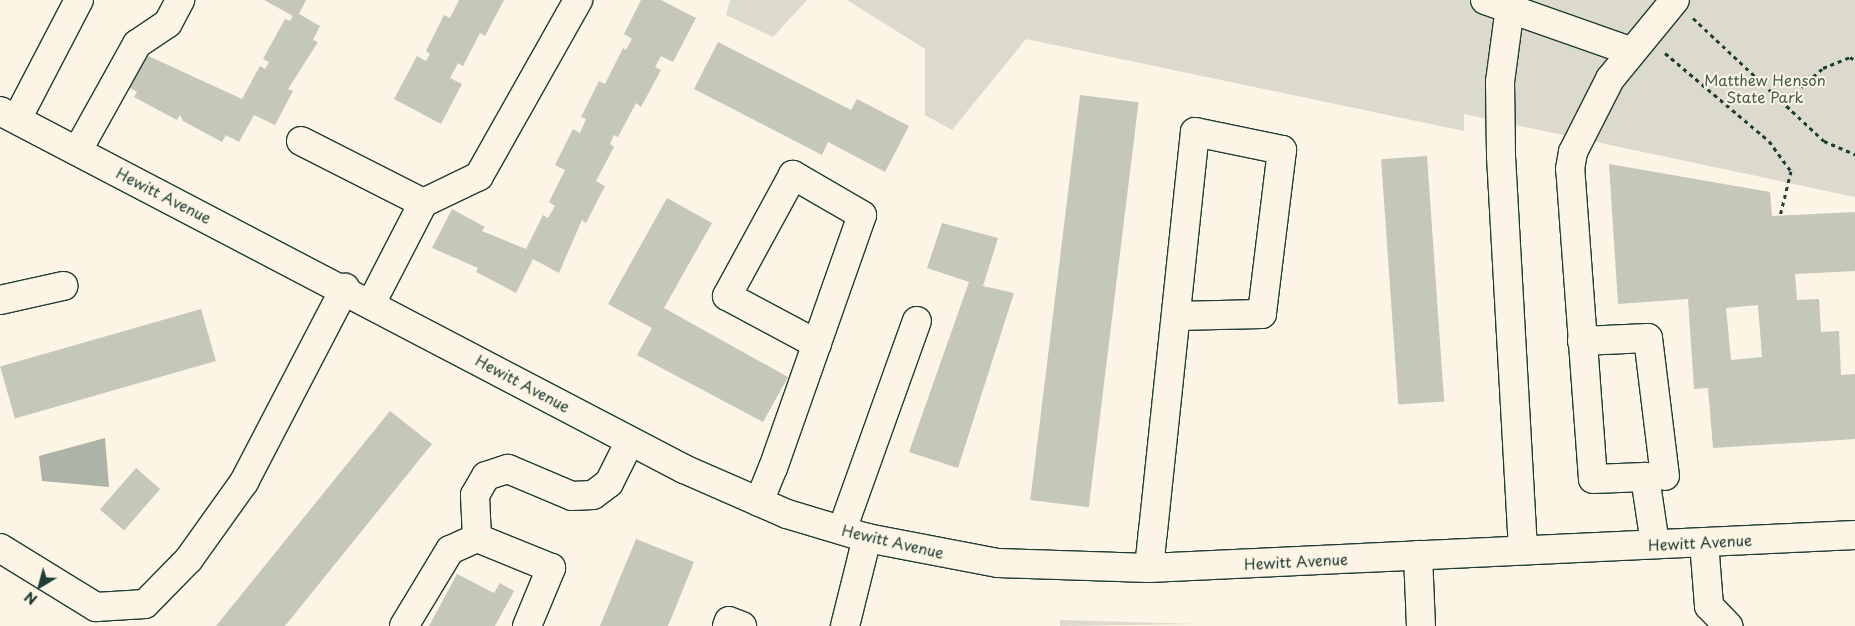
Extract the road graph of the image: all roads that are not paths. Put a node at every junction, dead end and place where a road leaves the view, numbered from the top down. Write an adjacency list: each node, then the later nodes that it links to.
1 (80, 0): 7 (street)
2 (180, 0): 9 (street)
3 (578, 0): 10 (street)
4 (1675, 0): 6 (street)
5 (1498, 3): 6 (street); 28 (street)
6 (1637, 43): 17 (street)
7 (8, 115): 9 (street, Hewitt Avenue)
8 (301, 141): 10 (street)
9 (78, 150): 12 (street, Hewitt Avenue)
10 (423, 203): 14 (street)
11 (63, 286): 13 (street)
12 (345, 288): 14 (street, Hewitt Avenue); 27 (street)
13 (0, 300)
14 (372, 302): 19 (street, Hewitt Avenue)
15 (1176, 316): 15 (street); 30 (street)
16 (917, 321): 22 (street)
17 (1582, 341): 20 (street); 26 (street)
18 (817, 344): 18 (street); 21 (street)
19 (630, 441): 21 (street, Hewitt Avenue); 24 (street)
20 (1665, 476)
21 (759, 502): 22 (street, Hewitt Avenue)
22 (854, 534): 30 (street, Hewitt Avenue); 35 (street)
23 (1855, 535): 25 (street, Hewitt Avenue)
24 (477, 538): 31 (street); 32 (street)
25 (1704, 542): 26 (street, Hewitt Avenue); 37 (street)
26 (1655, 544): 28 (street, Hewitt Avenue)
27 (0, 548)
28 (1523, 550): 29 (street, Hewitt Avenue)
29 (1418, 556): 30 (street, Hewitt Avenue); 36 (street)
30 (1149, 568)
31 (404, 626)
32 (527, 626)
33 (726, 626): 34 (street)
34 (742, 626)
35 (845, 626)
36 (1421, 626)
37 (1728, 626)

